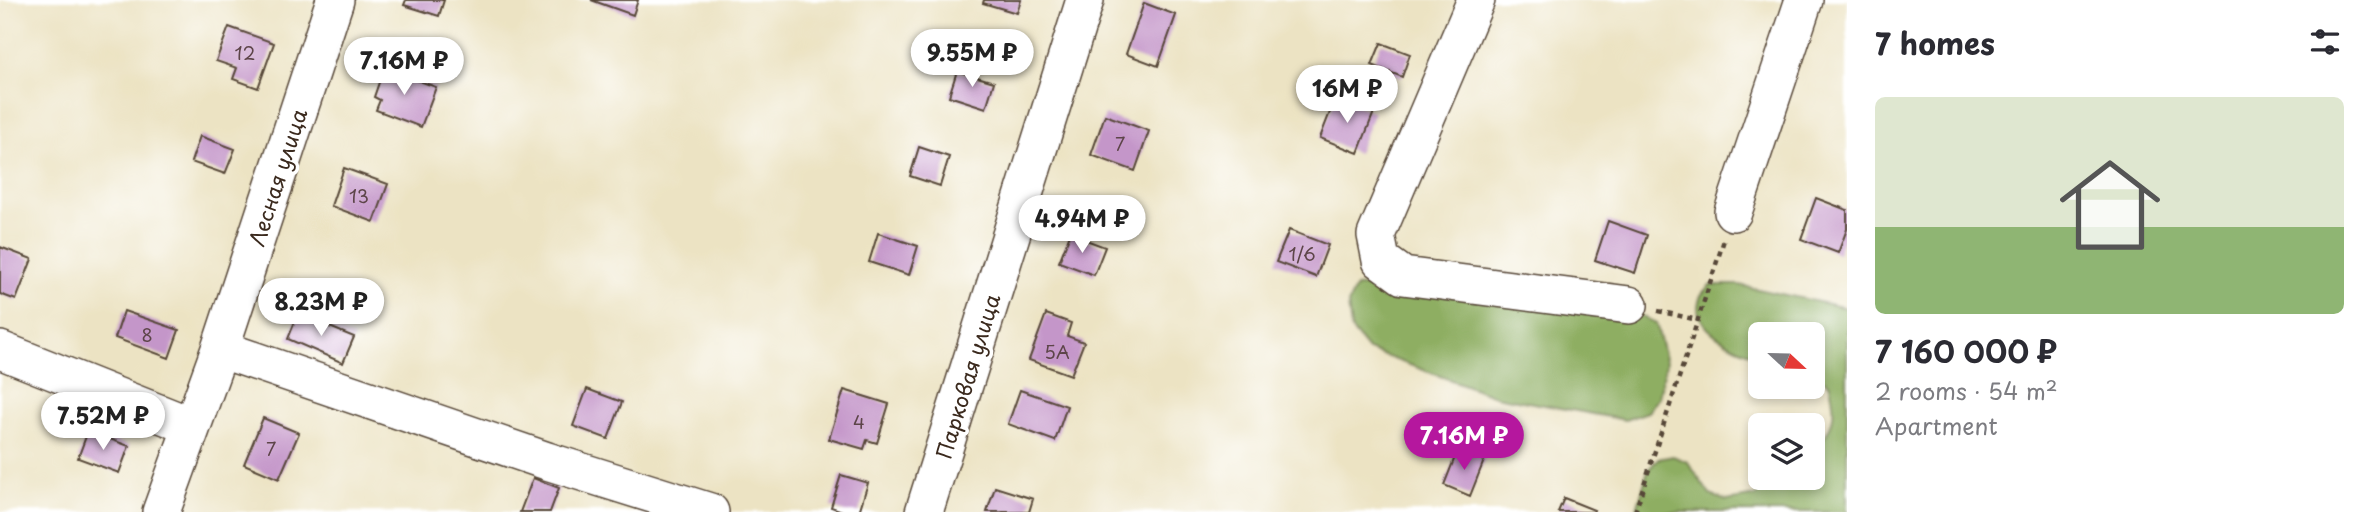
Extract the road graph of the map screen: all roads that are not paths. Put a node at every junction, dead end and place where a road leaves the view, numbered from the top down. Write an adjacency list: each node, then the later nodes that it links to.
1 (335, 0): 7 (street, Лесная улица)
2 (1085, 0): 12 (street, Парковая улица)
3 (1476, 0): 6 (street)
4 (1804, 0): 5 (street)
5 (1733, 212)
6 (1629, 305)
7 (220, 349): 9 (street, Лесная улица); 11 (street)
8 (0, 350): 9 (street)
9 (191, 426): 10 (street, Лесная улица)
10 (161, 512)
11 (710, 512)
12 (924, 512)

